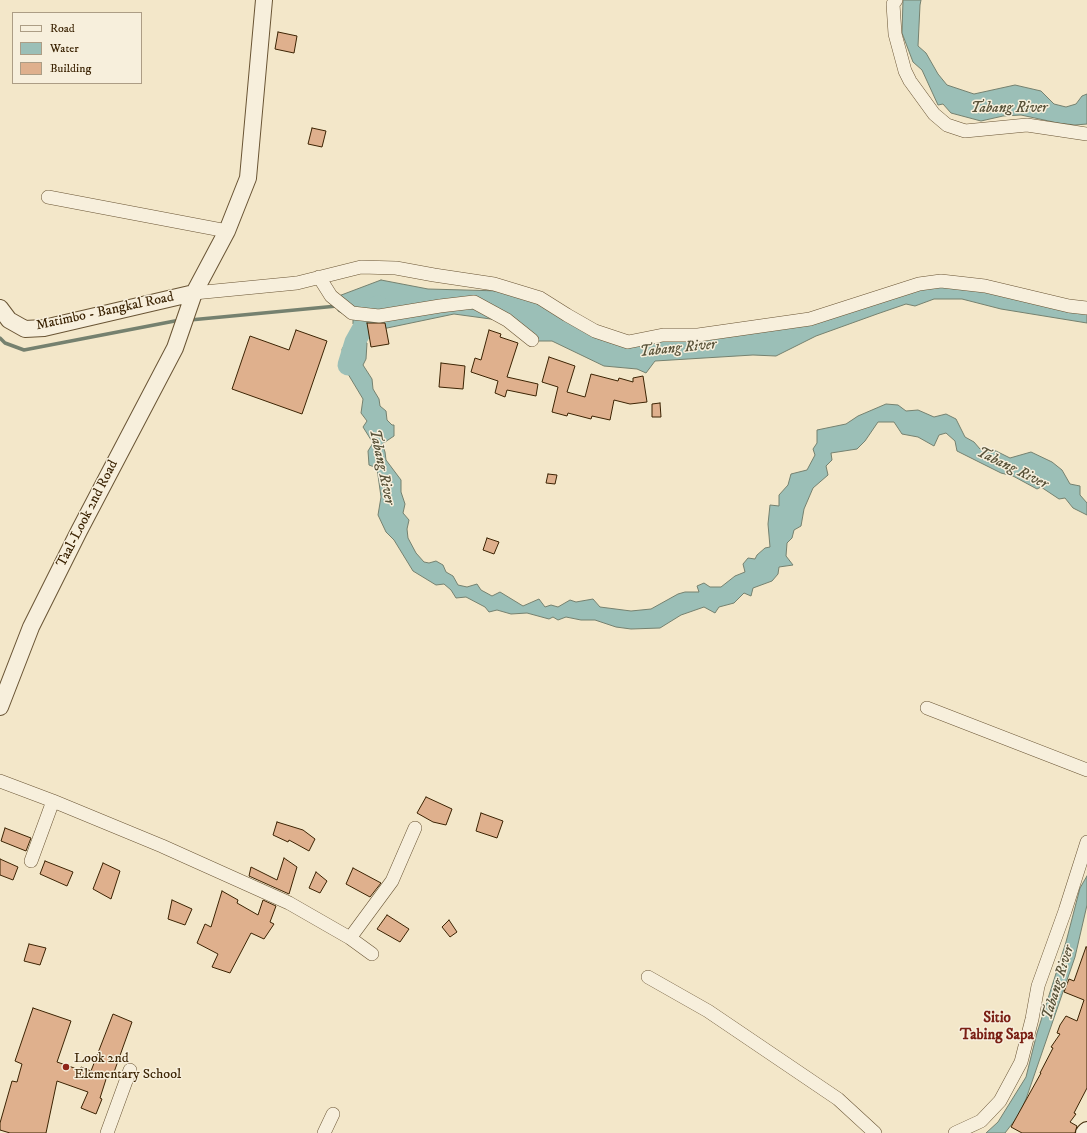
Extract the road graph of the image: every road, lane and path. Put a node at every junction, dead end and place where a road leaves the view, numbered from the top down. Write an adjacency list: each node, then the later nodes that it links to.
1 (263, 0): 5 (street, Taal-Look 2nd Road)
2 (894, 2): 3 (street)
3 (1087, 134)
4 (48, 197): 5 (street)
5 (227, 231): 7 (street, Taal-Look 2nd Road)
6 (321, 281): 7 (street); 9 (street); 10 (street)
7 (193, 295): 8 (street, Matimbo - Bangkal Road); 11 (street, Taal-Look 2nd Road)
8 (0, 308)
9 (1087, 308)
10 (532, 340)
11 (0, 707)
12 (927, 708): 13 (street)
13 (1087, 770)
14 (0, 781): 15 (street)
15 (53, 801): 18 (street); 19 (street)
16 (415, 828): 19 (street)
17 (1087, 842): 27 (street)
18 (31, 860)
19 (350, 938): 20 (street)
20 (372, 954)
21 (648, 977): 26 (street)
22 (130, 1070): 24 (street)
23 (333, 1114): 25 (street)
24 (108, 1133)
25 (324, 1133)
26 (875, 1133)
27 (956, 1133)

